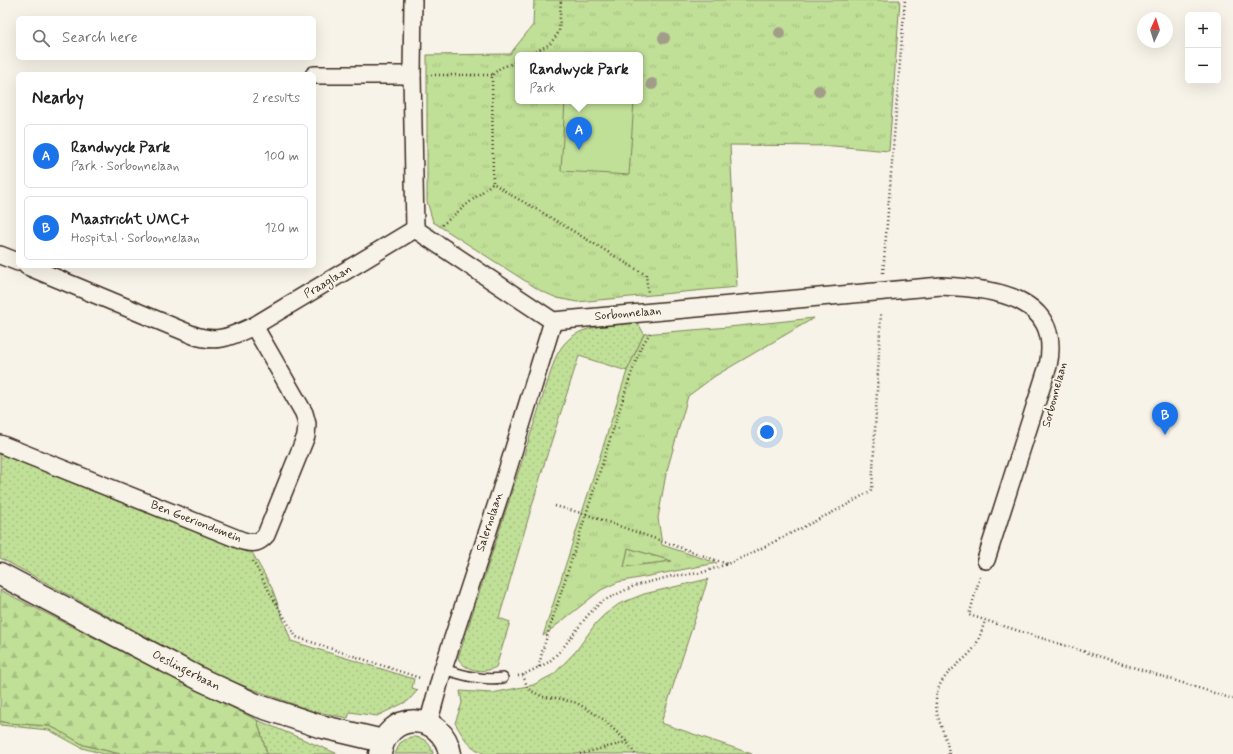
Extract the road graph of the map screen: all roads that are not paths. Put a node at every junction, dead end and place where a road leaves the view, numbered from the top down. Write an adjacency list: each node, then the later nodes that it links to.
1 (413, 0): 3 (street)
2 (316, 75): 3 (street)
3 (412, 75): 4 (street)
4 (421, 233): 8 (street); 9 (street, Praaglaan)
5 (0, 255): 6 (street)
6 (16, 261)
7 (32, 268): 9 (street, Praaglaan)
8 (553, 321): 11 (street, Sorbonnelaan); 13 (street, Salernolaan)
9 (254, 326): 10 (street, Ben Goeriondomein)
10 (0, 444)
11 (986, 560)
12 (0, 574): 16 (main road, Oeslingerbaan)
13 (443, 669): 14 (lane); 15 (street, Salernolaan)
14 (503, 678)
15 (428, 724): 16 (main road); 17 (main road)
16 (381, 748)
17 (450, 754)

